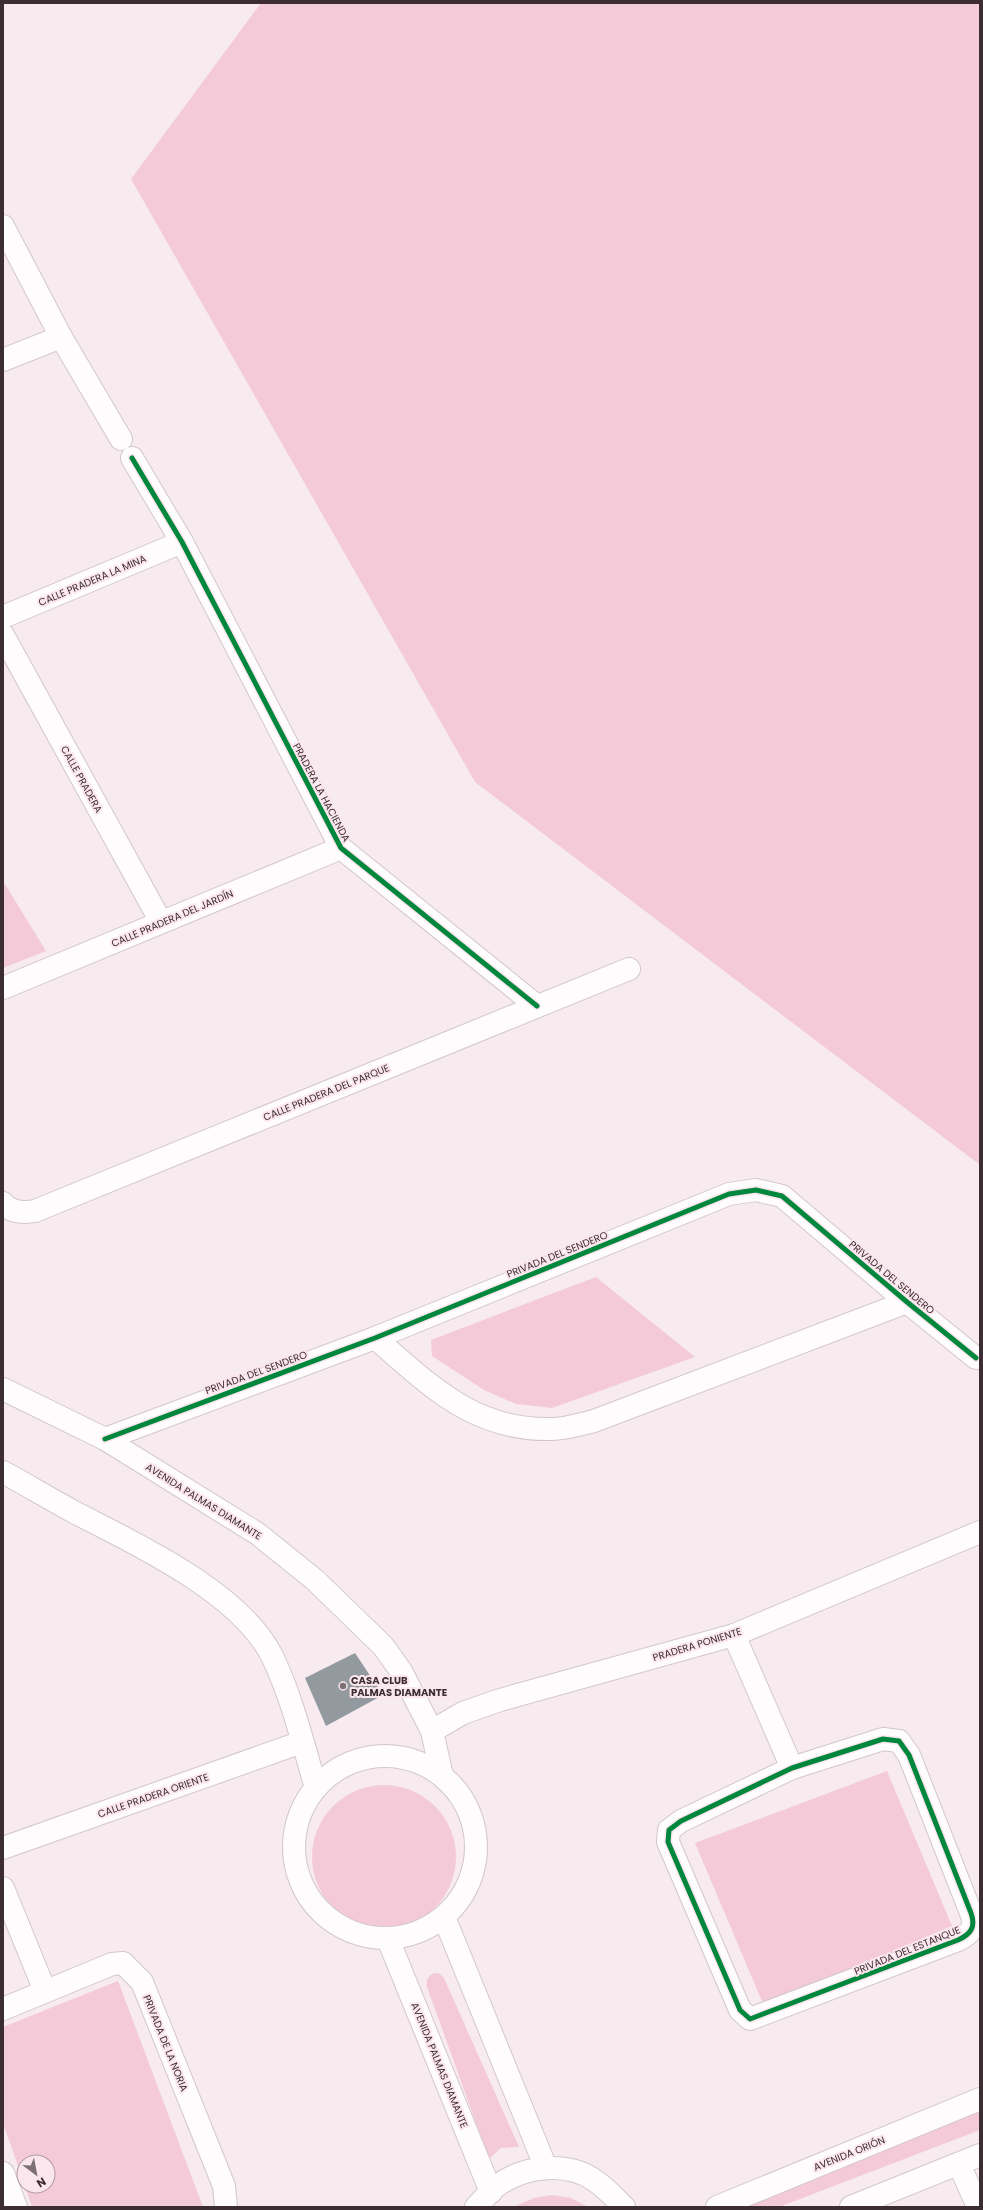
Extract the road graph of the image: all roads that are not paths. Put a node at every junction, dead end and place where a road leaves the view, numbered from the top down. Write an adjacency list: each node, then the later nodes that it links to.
1 (3, 226): 2 (street)
2 (61, 337): 3 (street); 4 (street)
3 (3, 360)
4 (121, 439)
5 (132, 458): 6 (street, PRADERA LA HACIENDA)
6 (182, 542): 7 (street, CALLE PRADERA LA MINA); 9 (street, PRADERA LA HACIENDA)
7 (3, 617)
8 (3, 636): 10 (street, CALLE PRADERA)
9 (341, 848): 10 (street, CALLE PRADERA DEL JARDÍN); 13 (street, PRADERA LA HACIENDA)
10 (161, 922): 12 (street, CALLE PRADERA DEL JARDÍN)
11 (629, 969): 13 (street, CALLE PRADERA DEL PARQUE)
12 (3, 988)
13 (537, 1006): 14 (street, CALLE PRADERA DEL PARQUE)
14 (3, 1203)
15 (907, 1302): 16 (street, PRIVADA DEL SENDERO); 16 (street, PRIVADA DEL SENDERO); 17 (street, PRIVADA DEL SENDERO)
16 (376, 1338): 19 (street, PRIVADA DEL SENDERO)
17 (976, 1358)
18 (3, 1388): 19 (street, AVENIDA PALMAS DIAMANTE)
19 (105, 1439): 23 (street, AVENIDA PALMAS DIAMANTE)
20 (3, 1472): 24 (street)
21 (980, 1532): 22 (street, PRADERA PONIENTE)
22 (734, 1635): 23 (street, PRADERA PONIENTE); 25 (street)
23 (432, 1731): 26 (street, AVENIDA PALMAS DIAMANTE)
24 (302, 1742): 27 (street); 28 (street, CALLE PRADERA ORIENTE)
25 (792, 1768): 25 (street, PRIVADA DEL ESTANQUE)
26 (442, 1776): 27 (street); 30 (street)
27 (316, 1788): 31 (street)
28 (3, 1848)
29 (3, 1888): 32 (street)
30 (444, 1917): 31 (street); 37 (street)
31 (388, 1939): 39 (street, AVENIDA PALMAS DIAMANTE)
32 (45, 1991): 33 (street, PRIVADA DE LA NORIA); 41 (street, PRIVADA DE LA NORIA)
33 (3, 2009)
34 (980, 2099): 44 (street, AVENIDA ORIÓN)
35 (980, 2155): 36 (street)
36 (959, 2164): 45 (street); 46 (street)
37 (546, 2168): 39 (street); 43 (street)
38 (3, 2173): 40 (street)
39 (491, 2192): 42 (street)
40 (16, 2207)
41 (226, 2207)
42 (476, 2207)
43 (624, 2207)
44 (717, 2207)
45 (851, 2207)
46 (978, 2207)

